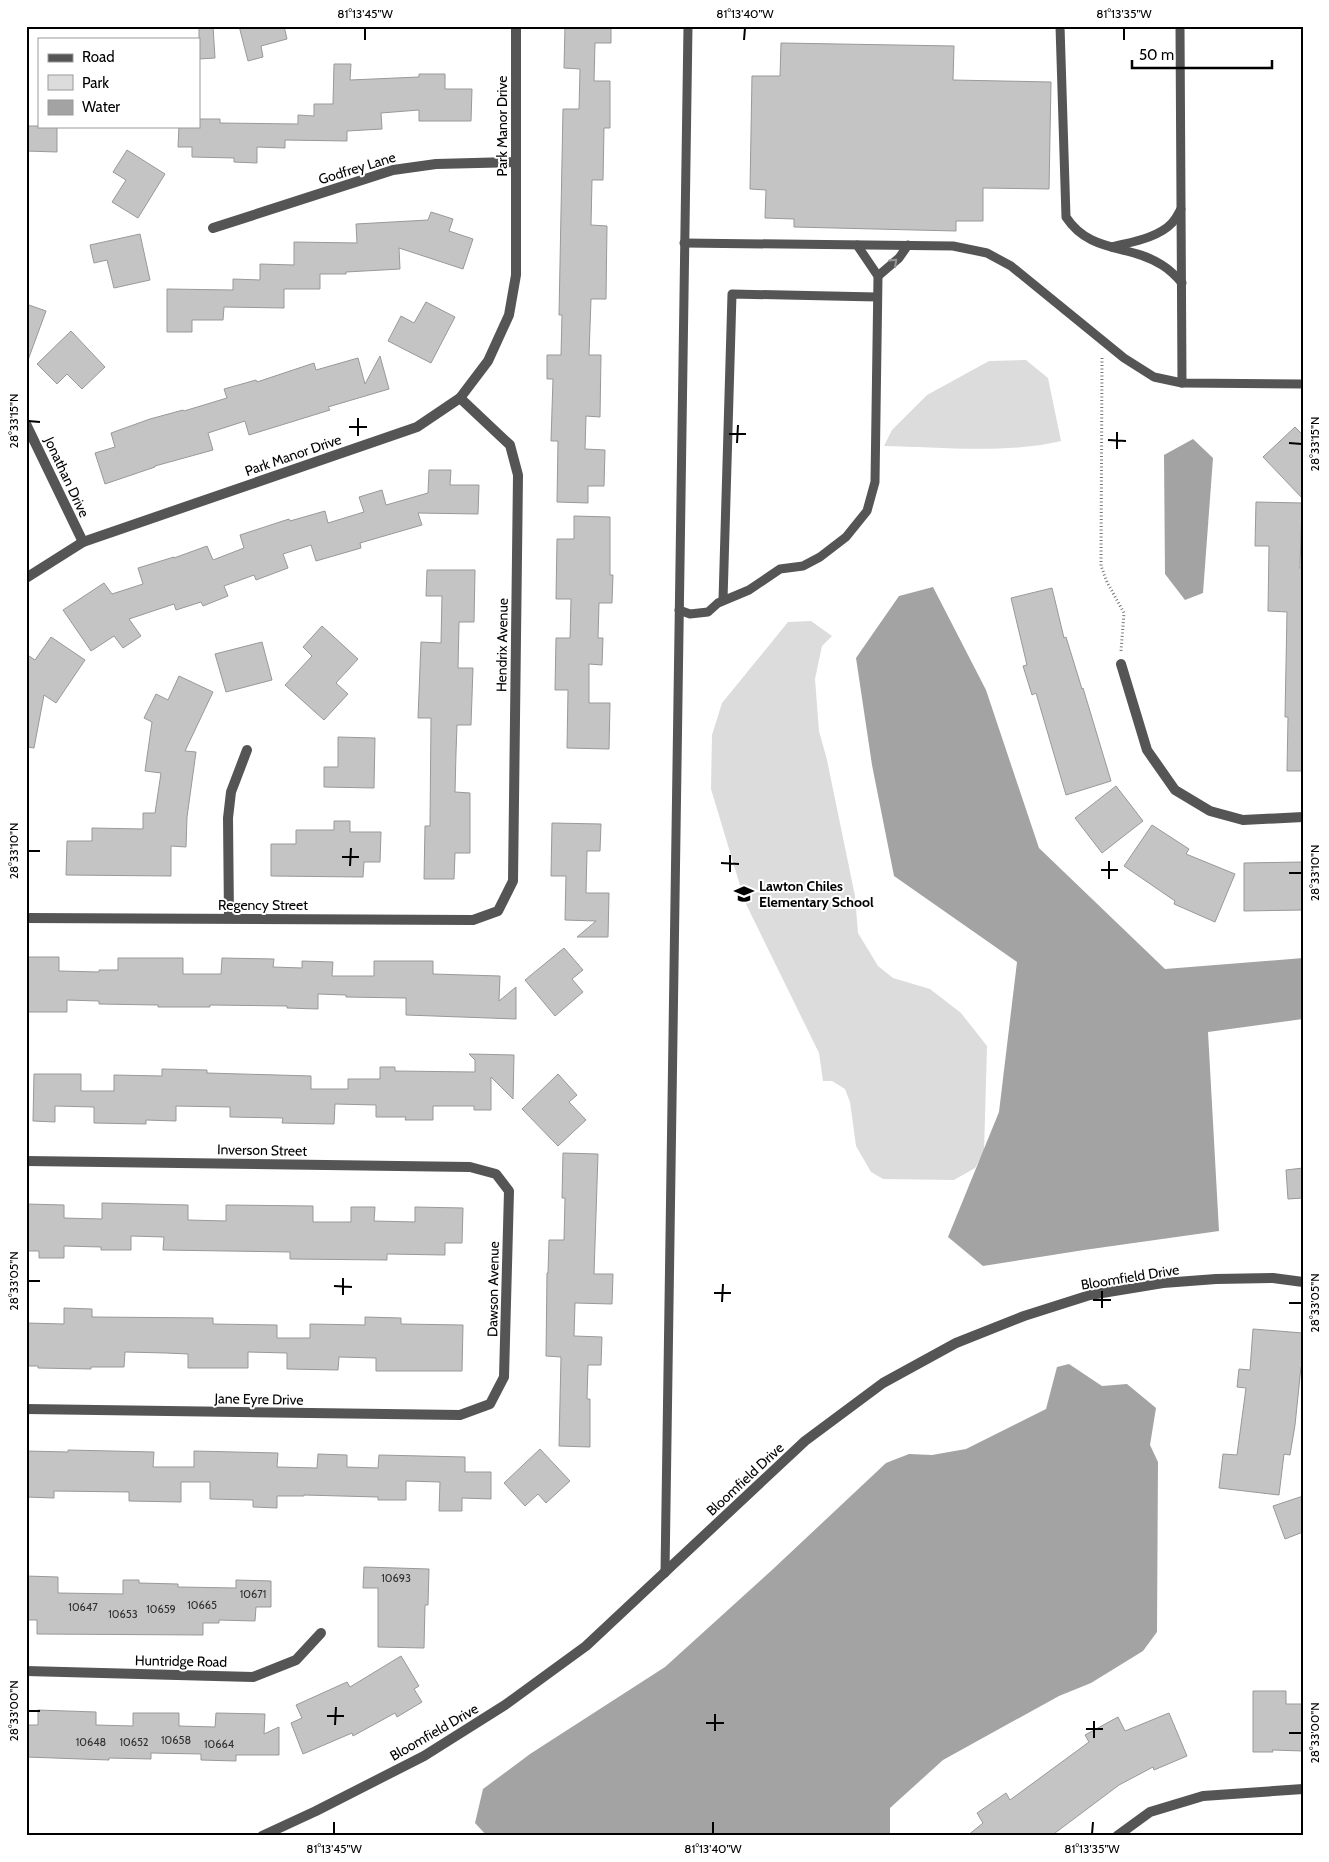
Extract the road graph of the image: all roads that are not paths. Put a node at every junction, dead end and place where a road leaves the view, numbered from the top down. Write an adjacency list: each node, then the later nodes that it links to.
1 (516, 26): 5 (street, Park Manor Drive)
2 (688, 26): 8 (lane)
3 (1060, 26): 11 (lane)
4 (1180, 26): 6 (lane)
5 (515, 162): 7 (street, Godfrey Lane); 17 (street, Park Manor Drive)
6 (1182, 208): 11 (lane); 13 (lane)
7 (213, 228)
8 (684, 243): 9 (lane); 22 (lane)
9 (857, 244): 10 (lane); 12 (lane)
10 (908, 245): 12 (lane, one-way to 10); 15 (lane)
11 (1112, 247): 13 (lane)
12 (878, 276): 14 (lane)
13 (1182, 283): 15 (lane)
14 (878, 297): 21 (lane); 21 (lane)
15 (1182, 383): 16 (lane)
16 (1303, 384)
17 (460, 398): 19 (street, Park Manor Drive); 26 (street, Hendrix Avenue)
18 (26, 424): 19 (street, Jonathan Drive)
19 (83, 542): 20 (street, Park Manor Drive)
20 (26, 578)
21 (723, 600): 22 (lane)
22 (679, 610): 34 (lane)
23 (1120, 664): 25 (street)
24 (247, 750): 28 (street)
25 (1303, 817)
26 (498, 911): 28 (street, Regency Street)
27 (26, 918): 28 (street, Regency Street)
28 (229, 918)
29 (26, 1161): 30 (street, Inverson Street)
30 (496, 1174): 32 (street, Dawson Avenue)
31 (1303, 1282): 34 (street, Bloomfield Drive)
32 (490, 1404): 33 (street, Jane Eyre Drive)
33 (26, 1409)
34 (665, 1573): 38 (street, Bloomfield Drive)
35 (321, 1634): 36 (street, Huntridge Road)
36 (26, 1671)
37 (1303, 1789): 39 (street)
38 (262, 1836)
39 (1117, 1836)

